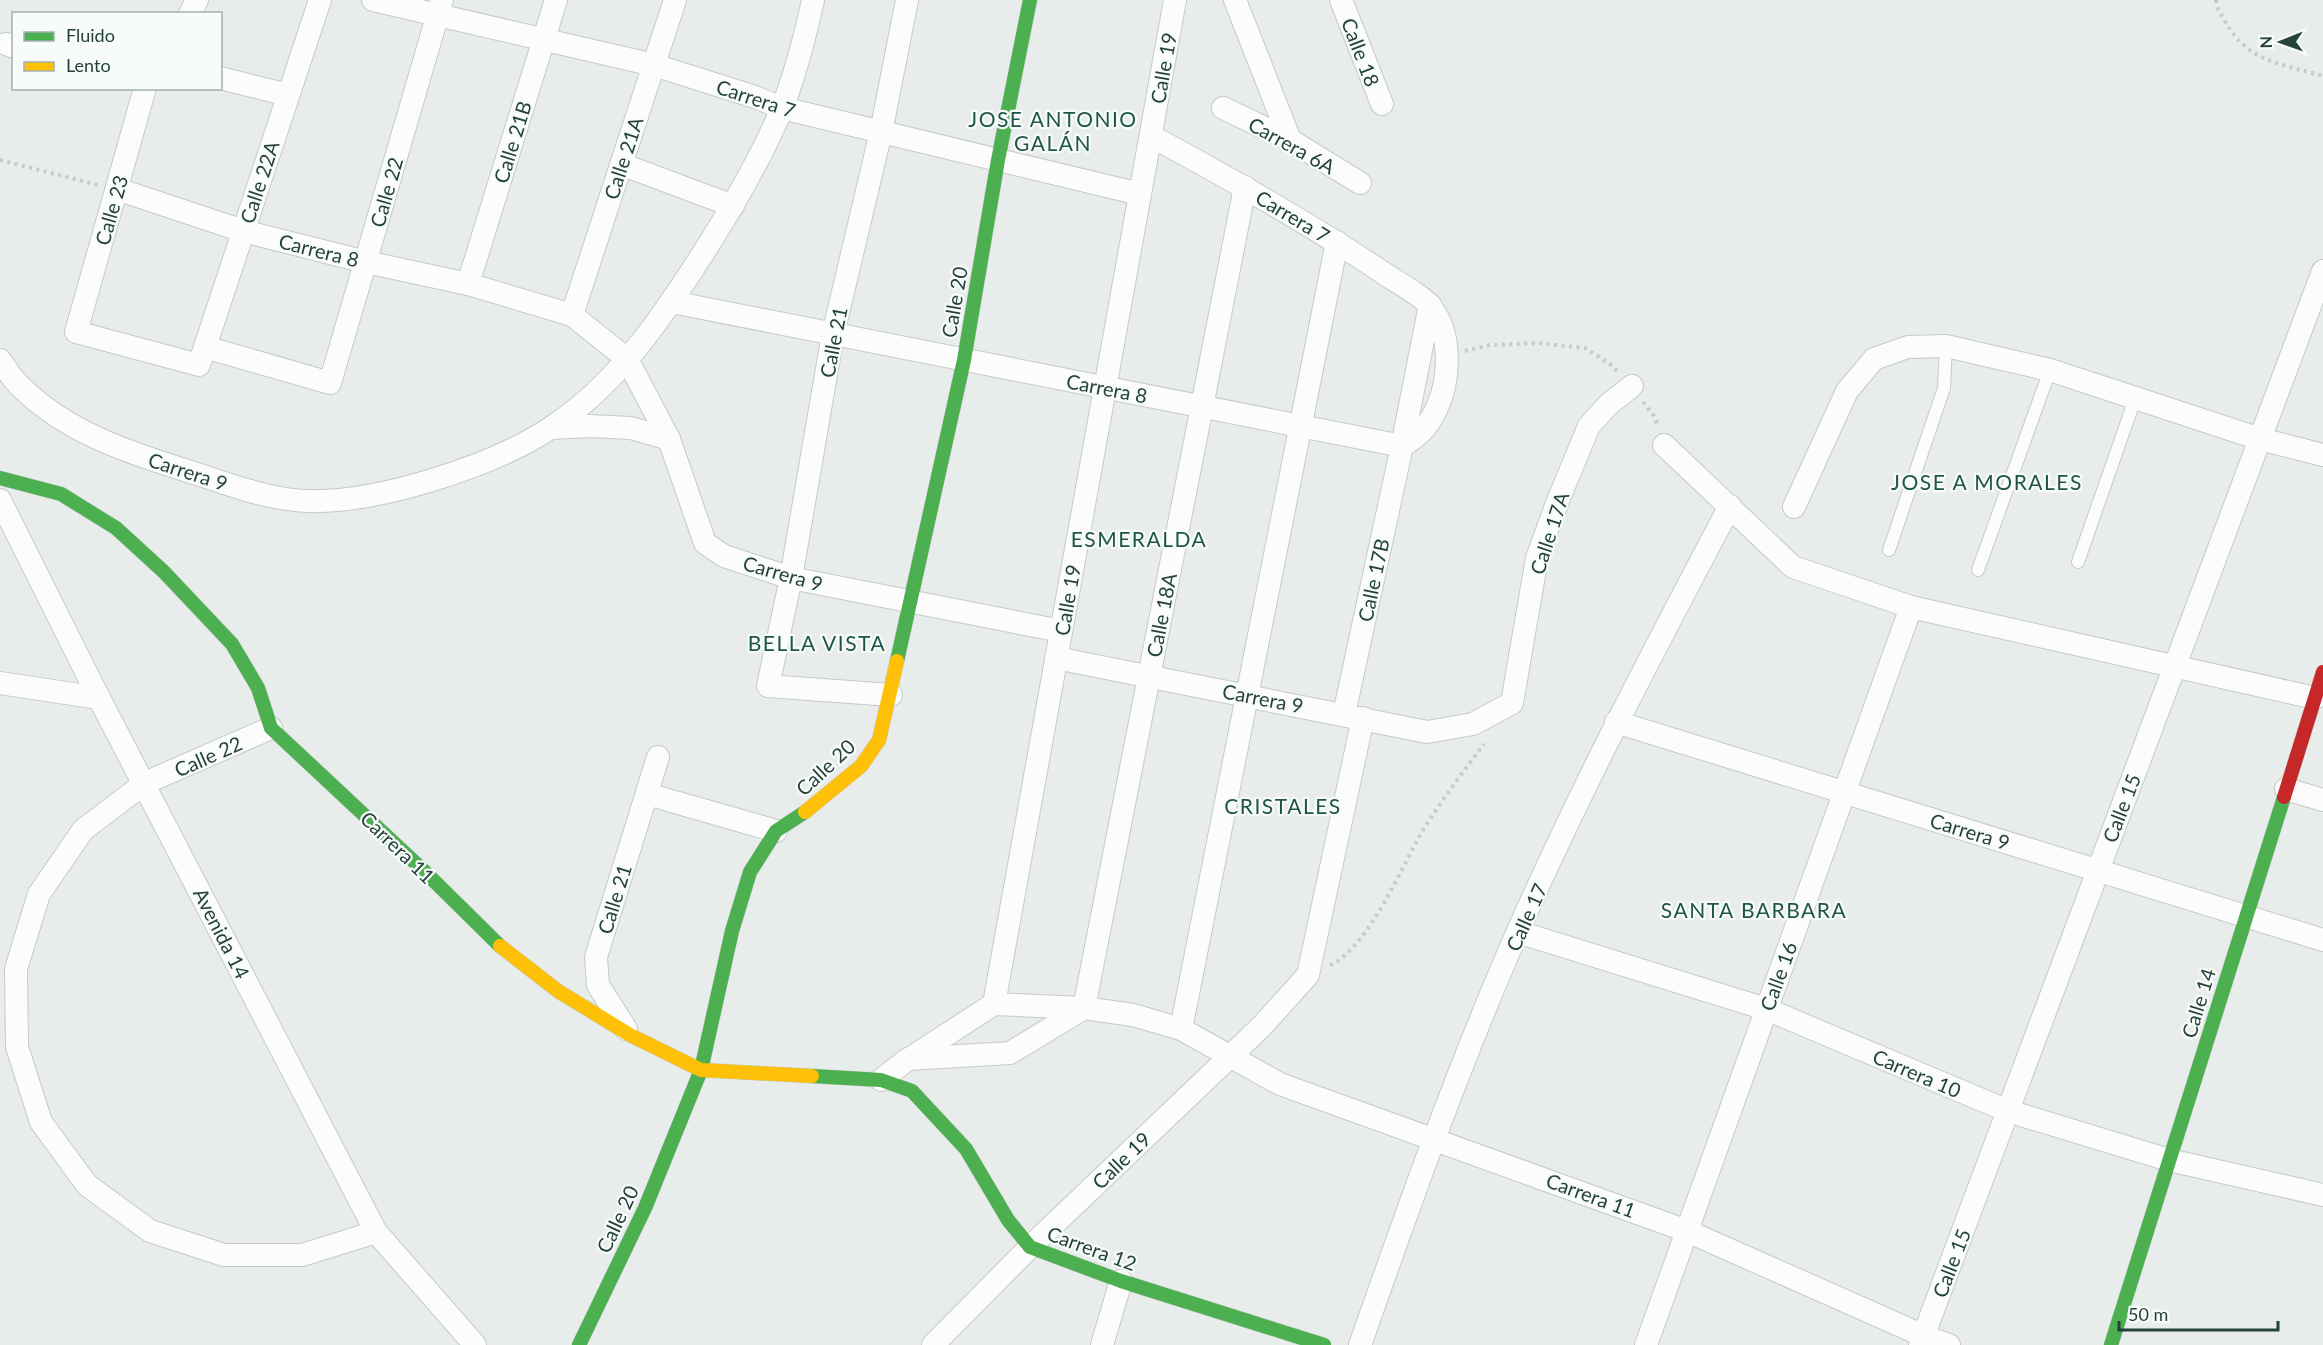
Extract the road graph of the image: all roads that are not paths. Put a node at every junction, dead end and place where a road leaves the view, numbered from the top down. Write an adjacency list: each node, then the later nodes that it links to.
1 (320, 0): 16 (street, Calle 22A)
2 (373, 0): 11 (street, Carrera 7)
3 (556, 0): 12 (street, Calle 21B)
4 (675, 0): 13 (street, Calle 21A)
5 (813, 0): 18 (street)
6 (907, 0): 20 (street, Calle 21)
7 (1030, 0): 23 (street, Calle 20)
8 (1175, 0): 21 (street, Calle 19)
9 (1235, 0): 22 (street)
10 (1341, 0): 17 (street, Calle 18)
11 (440, 8): 12 (street, Carrera 7); 32 (street, Calle 22)
12 (544, 41): 13 (street, Carrera 7); 34 (street, Calle 21B)
13 (654, 65): 18 (street, Carrera 7); 24 (street, Calle 21A)
14 (222, 78): 16 (street)
15 (144, 90): 27 (street, Calle 23)
16 (288, 95): 30 (street, Calle 22A)
17 (1382, 104)
18 (782, 108): 20 (street, Carrera 7); 29 (street)
19 (1223, 108): 22 (street, Carrera 6A)
20 (881, 132): 23 (street, Carrera 7); 38 (street, Calle 21)
21 (1150, 136): 26 (street, Carrera 7); 28 (street, Calle 19)
22 (1290, 140): 25 (street, Carrera 6A)
23 (998, 160): 28 (street, Carrera 7); 43 (street, Calle 20)
24 (621, 164): 29 (street); 37 (street, Calle 21A)
25 (1360, 183)
26 (1245, 187): 31 (street, Carrera 7); 48 (street, Calle 18A)
27 (117, 189): 30 (street, Carrera 8); 40 (street, Calle 23)
28 (1140, 194): 46 (street, Calle 19)
29 (733, 206): 35 (street)
30 (243, 231): 32 (street, Carrera 8); 40 (street, Calle 22A)
31 (1337, 242): 36 (street, Carrera 7); 49 (street)
32 (366, 262): 34 (street, Carrera 8); 40 (street, Calle 22)
33 (2323, 271): 52 (street, Calle 15)
34 (468, 284): 37 (street, Carrera 8)
35 (672, 303): 38 (street, Carrera 8); 41 (street)
36 (1430, 305): 54 (street); 54 (street)
37 (572, 315): 41 (street, Carrera 8)
38 (833, 334): 43 (street, Carrera 8); 63 (street, Calle 21)
39 (1947, 346): 44 (street); 59 (street); 60 (lane)
40 (202, 356)
41 (627, 359): 50 (street); 51 (street, Carrera 9)
42 (0, 360): 50 (street, Carrera 9)
43 (964, 360): 46 (street, Carrera 8); 64 (street, Calle 20)
44 (2050, 370): 47 (street); 62 (lane)
45 (1632, 386): 76 (street, Calle 17A)
46 (1105, 387): 48 (street, Carrera 8); 66 (street, Calle 19)
47 (2136, 396): 52 (street); 61 (lane)
48 (1202, 406): 49 (street, Carrera 8); 70 (street, Calle 18A)
49 (1300, 426): 54 (street, Carrera 8); 73 (street)
50 (551, 428): 51 (street)
51 (669, 439): 63 (street, Carrera 9)
52 (2260, 439): 55 (street); 68 (street, Calle 15)
53 (1664, 445): 58 (street)
54 (1402, 446): 77 (street, Calle 17B)
55 (2323, 455)
56 (0, 478): 79 (street, Carrera 11)
57 (0, 500): 74 (street, Avenida 14)
58 (1730, 506): 65 (street); 78 (street, Calle 17)
59 (1794, 507)
60 (1889, 550)
61 (2078, 562)
62 (1978, 570)
63 (791, 578): 64 (street, Carrera 9); 72 (street, Calle 21)
64 (911, 602): 66 (street, Carrera 9); 72 (street, Calle 20)
65 (1911, 607): 68 (street); 83 (street, Calle 16)
66 (1061, 631): 67 (street, Calle 19)
67 (1056, 658): 70 (street, Carrera 9); 92 (street, Calle 19)
68 (2175, 667): 75 (street); 87 (street, Calle 15)
69 (2323, 672): 75 (street, Calle 14)
70 (1149, 676): 73 (street, Carrera 9); 93 (street, Calle 18A)
71 (0, 683): 74 (street)
72 (891, 695): 86 (street, Calle 20)
73 (1247, 695): 77 (street, Carrera 9); 95 (street)
74 (99, 698): 81 (street, Avenida 14)
75 (2315, 698): 82 (street, Calle 14)
76 (1512, 703): 77 (street, Carrera 9)
77 (1354, 716): 91 (street, Calle 17B)
78 (1616, 722): 83 (street, Carrera 9); 89 (street, Calle 17)
79 (271, 728): 81 (street, Calle 22); 96 (street, Carrera 11)
80 (658, 757): 84 (street, Calle 21)
81 (145, 783): 106 (street, Avenida 14); 106 (street, Calle 22)
82 (2286, 789): 85 (street); 88 (street, Calle 14)
83 (1844, 792): 87 (street, Carrera 9); 94 (street, Calle 16)
84 (647, 794): 86 (street); 96 (street, Calle 21)
85 (2323, 800)
86 (776, 831): 99 (street, Calle 20)
87 (2098, 871): 88 (street, Carrera 9); 101 (street, Calle 15)
88 (2246, 916): 90 (street, Carrera 9); 103 (street, Calle 14)
89 (1518, 932): 94 (street, Carrera 10); 102 (street, Calle 17)
90 (2323, 940)
91 (1308, 975): 97 (street, Calle 19)
92 (994, 1004): 93 (street); 98 (street)
93 (1084, 1008): 95 (street, Carrera 11); 98 (street)
94 (1766, 1010): 101 (street, Carrera 10); 105 (street, Calle 16)
95 (1181, 1029): 97 (street, Carrera 11)
96 (630, 1035): 99 (street, Carrera 11)
97 (1230, 1055): 102 (street, Carrera 11); 107 (street, Calle 19)
98 (908, 1059): 100 (street)
99 (701, 1070): 100 (street, Carrera 11); 111 (street, Calle 20)
100 (881, 1080): 107 (street, Carrera 12)
101 (2007, 1111): 103 (street, Carrera 10); 109 (street, Calle 15)
102 (1433, 1137): 105 (street, Carrera 11); 115 (street, Calle 17)
103 (2169, 1160): 104 (street, Carrera 10); 118 (street, Calle 14)
104 (2323, 1195)
105 (1687, 1230): 109 (street, Carrera 11); 116 (street, Calle 16)
106 (376, 1232): 110 (street, Avenida 14)
107 (1030, 1247): 108 (street, Carrera 12); 112 (street, Calle 19)
108 (1121, 1281): 113 (street); 114 (street, Carrera 12)
109 (1922, 1340): 117 (street, Carrera 11)
110 (476, 1345)
111 (579, 1345)
112 (933, 1345)
113 (1102, 1345)
114 (1324, 1345)
115 (1360, 1345)
116 (1646, 1345)
117 (1949, 1345)
118 (2111, 1345)

